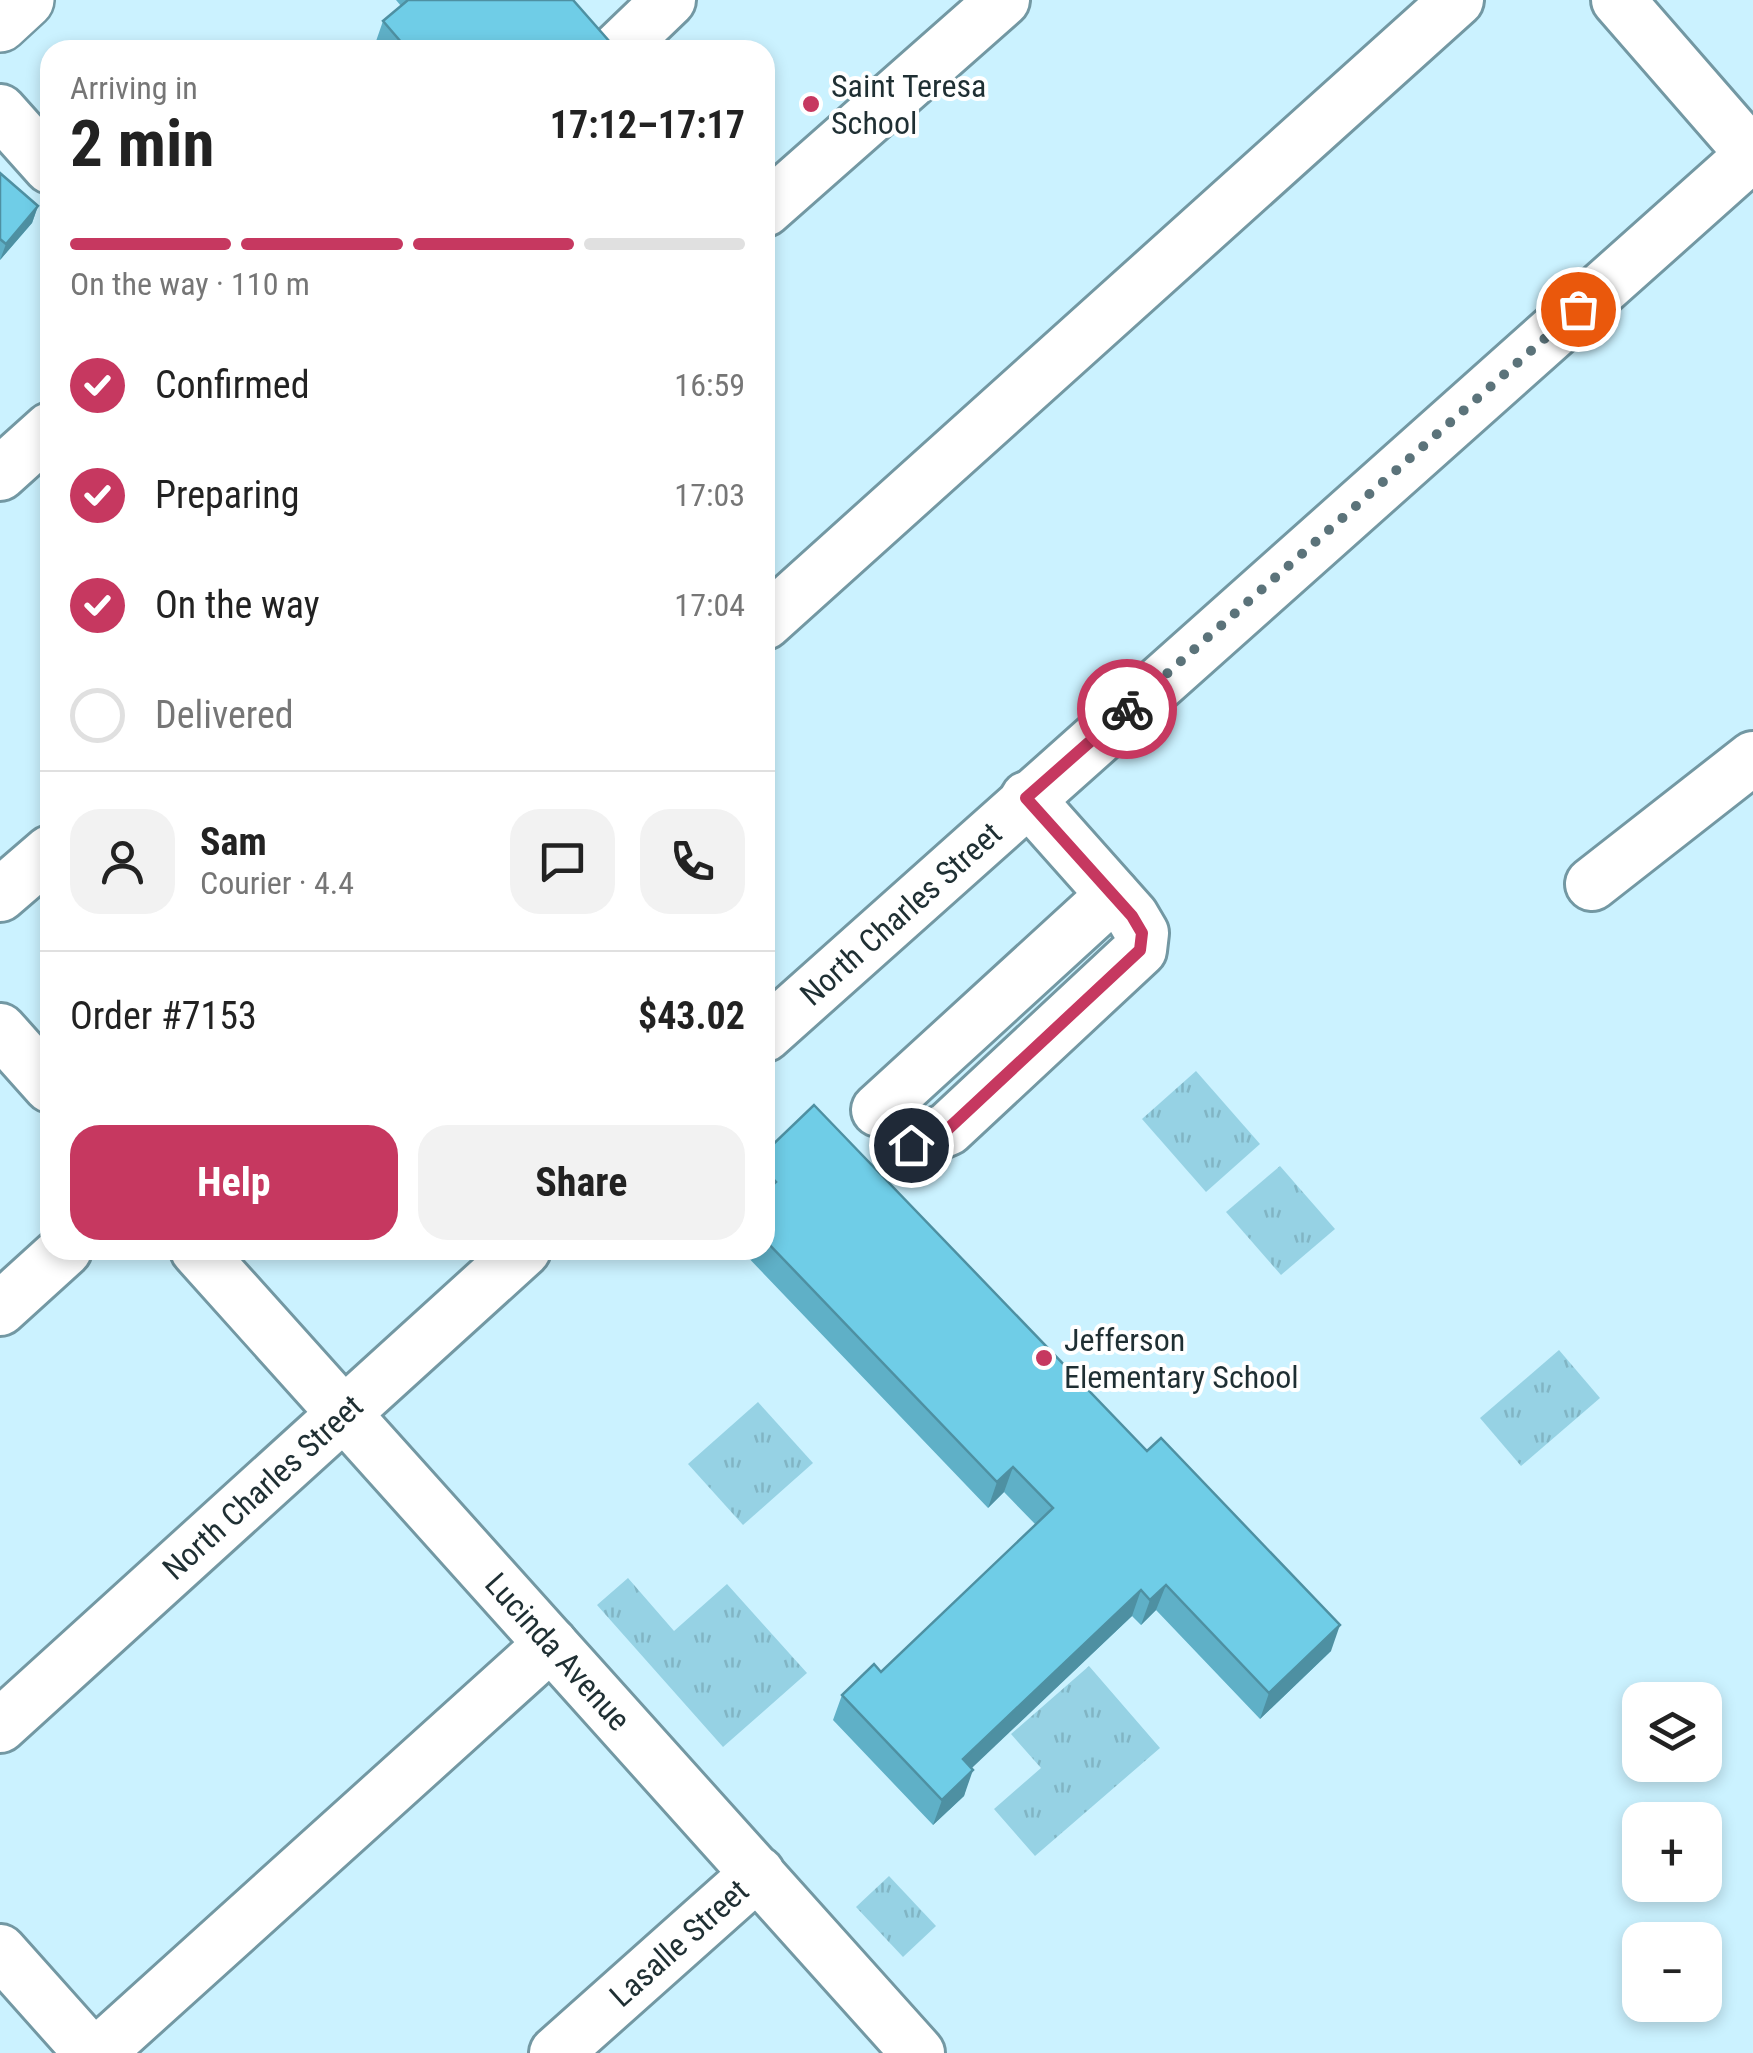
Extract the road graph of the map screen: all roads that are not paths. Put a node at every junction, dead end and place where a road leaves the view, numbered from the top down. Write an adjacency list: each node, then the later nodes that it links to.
1 (26, 0): 7 (main road)
2 (669, 0): 8 (street)
3 (1003, 0): 6 (street)
4 (1457, 0): 15 (street)
5 (1618, 0): 10 (street)
6 (947, 17): 12 (street)
7 (0, 24)
8 (627, 40)
9 (0, 111): 11 (street)
10 (1753, 154): 17 (street, North Charles Street)
11 (40, 156)
12 (775, 199)
13 (40, 437): 14 (street)
14 (0, 474)
15 (775, 613)
16 (1753, 758): 19 (street)
17 (1026, 798): 21 (street, North Charles Street); 24 (street)
18 (40, 861): 20 (street)
19 (1592, 884)
20 (0, 895)
21 (775, 1008)
22 (0, 1030): 23 (street)
23 (40, 1075)
24 (894, 1127)
25 (54, 1260): 28 (street)
26 (207, 1260): 29 (street, Lucinda Avenue)
27 (513, 1260): 29 (street, North Charles Street)
28 (0, 1309)
29 (343, 1412): 30 (street, Lucinda Avenue); 31 (street, North Charles Street)
30 (551, 1644): 32 (street, Lucinda Avenue); 34 (street)
31 (0, 1726)
32 (758, 1873): 35 (street, Lasalle Street); 36 (street, Lucinda Avenue)
33 (0, 1951): 34 (street)
34 (95, 2053)
35 (556, 2053)
36 (918, 2053)

